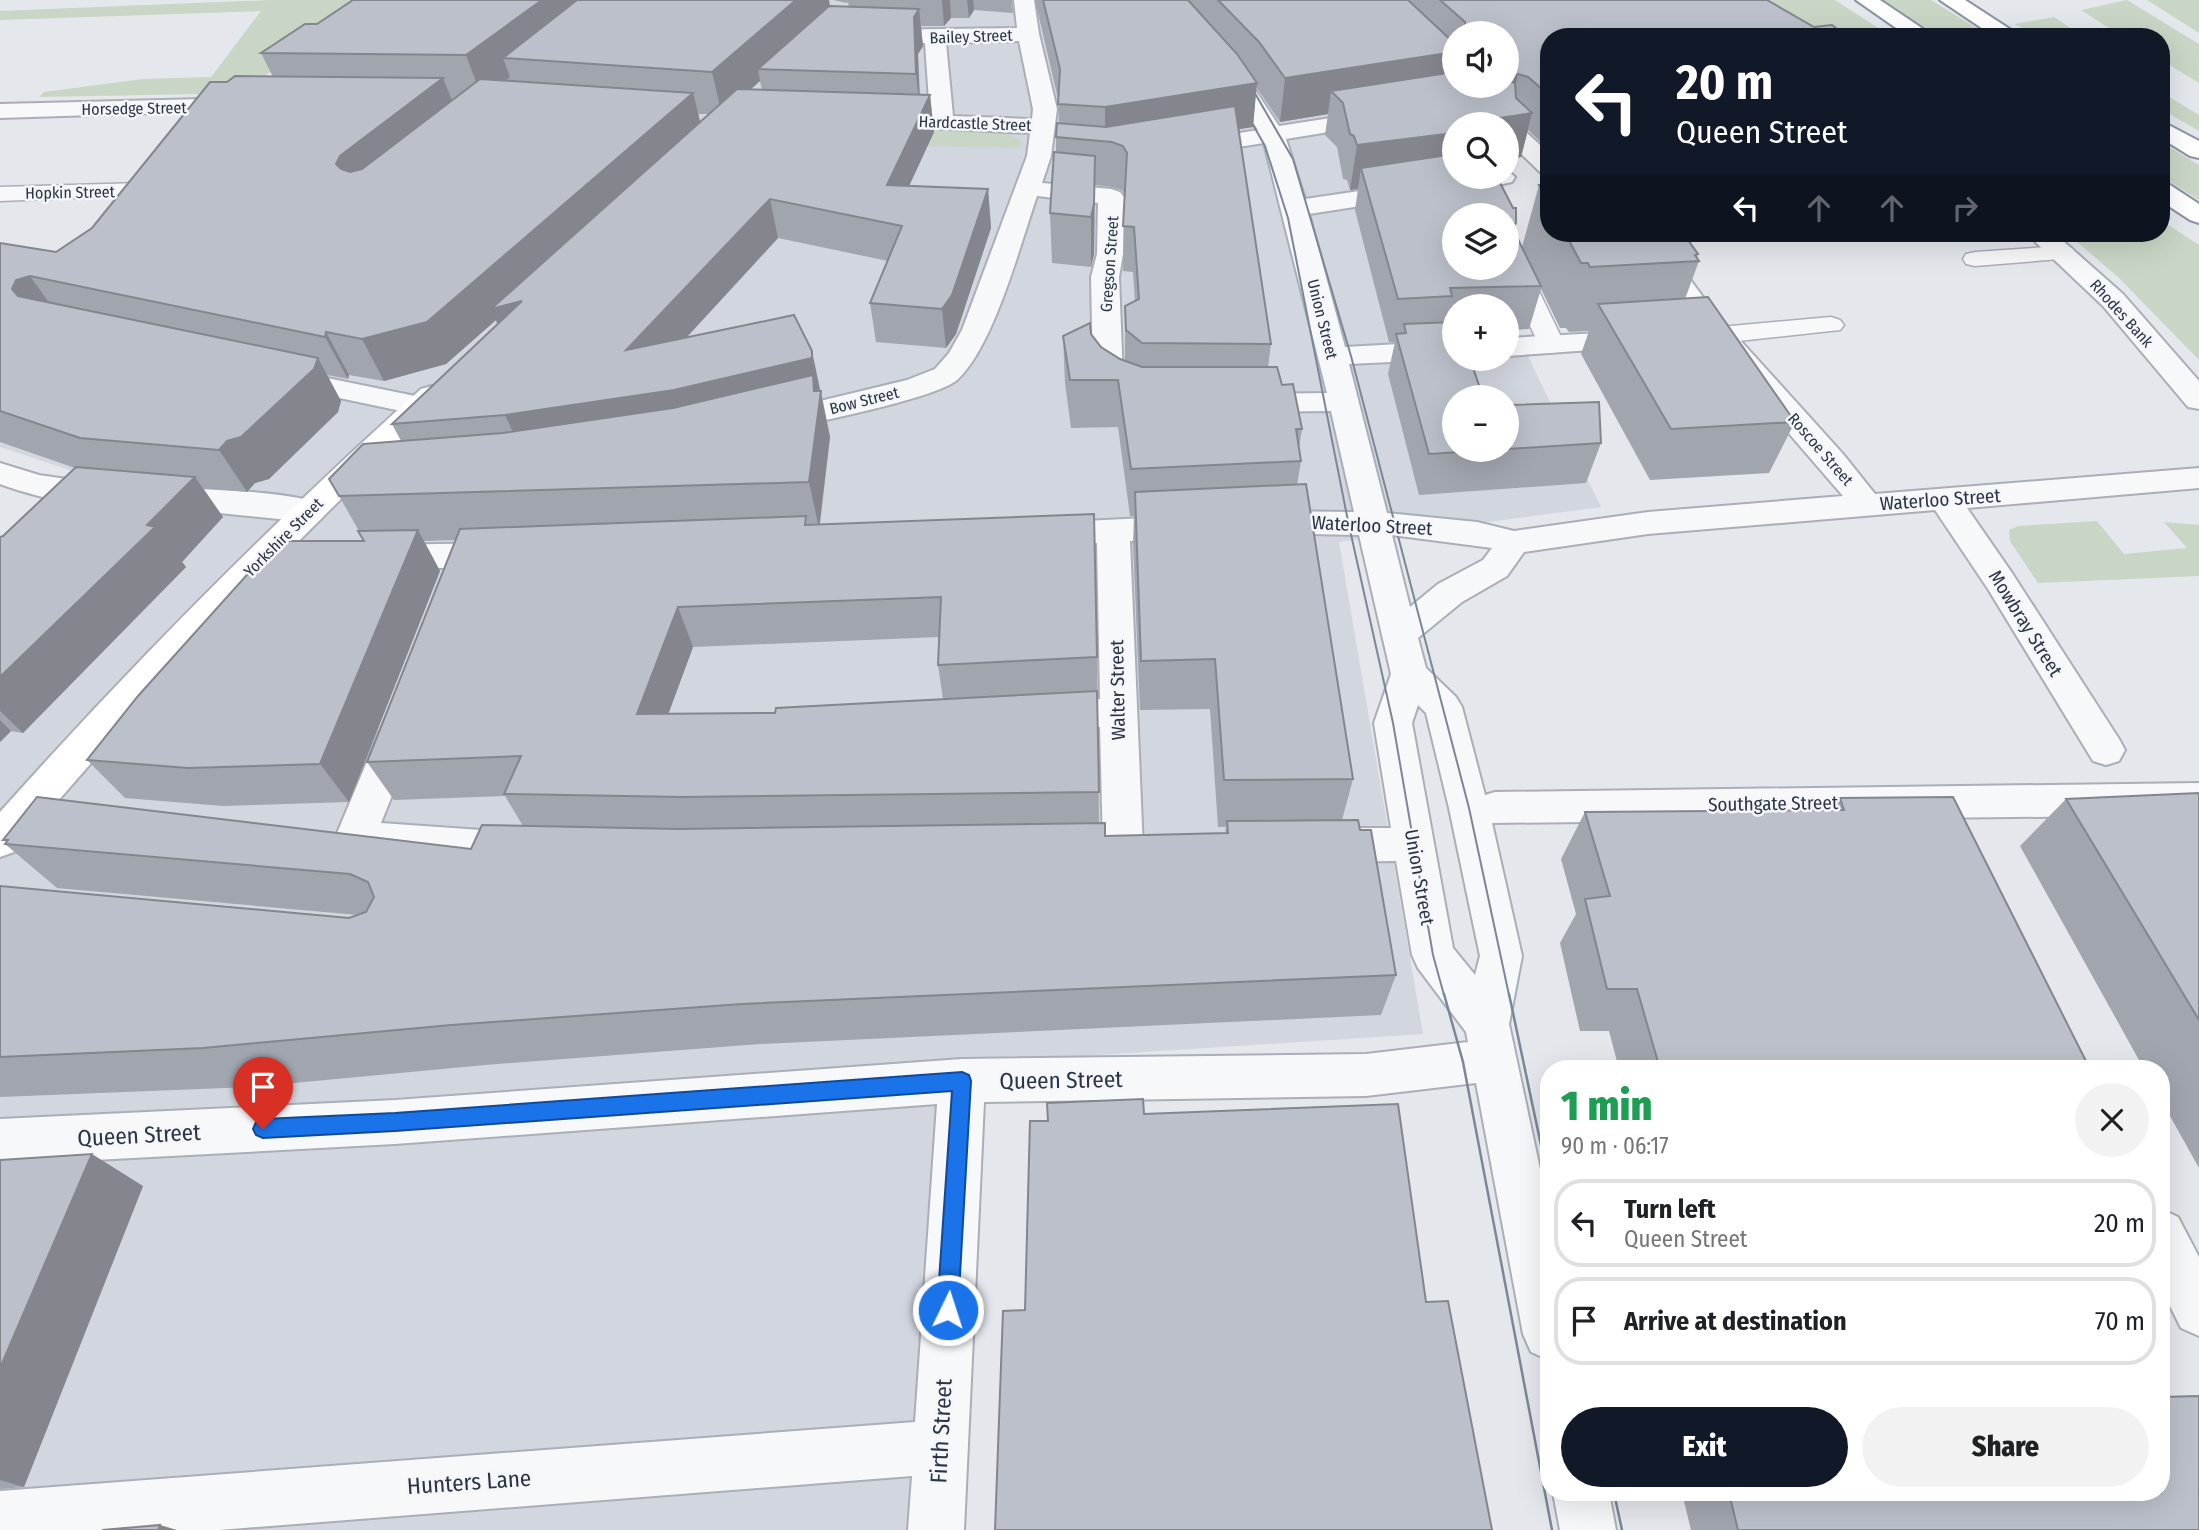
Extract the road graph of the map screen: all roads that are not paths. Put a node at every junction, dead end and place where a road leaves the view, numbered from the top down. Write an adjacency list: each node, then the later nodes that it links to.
1 (1024, 0): 7 (street, Bow Street)
2 (1163, 0): 19 (street, Union Street)
3 (1866, 0): 5 (main road)
4 (1950, 0): 6 (main road)
5 (1910, 28)
6 (1996, 28)
7 (1028, 34): 9 (street, Bailey Street); 16 (street, Bow Street)
8 (849, 35): 9 (street, Bailey Street)
9 (935, 37): 15 (street)
10 (261, 101): 11 (street, Horsedge Street)
11 (206, 106): 12 (street, Horsedge Street); 17 (street)
12 (0, 111)
13 (1400, 114): 19 (street)
14 (862, 120): 15 (street, Hardcastle Street)
15 (942, 122): 16 (street, Hardcastle Street)
16 (1042, 126): 28 (street, Bow Street)
17 (189, 128)
18 (2170, 133): 22 (main road)
19 (1273, 135): 21 (street); 32 (street, Union Street)
20 (1519, 140): 23 (street)
21 (1170, 151)
22 (2199, 151)
23 (1540, 160)
24 (157, 169): 29 (street)
25 (1540, 170): 26 (street)
26 (1519, 174)
27 (1442, 186): 32 (street)
28 (1029, 188): 49 (street, Gregson Street); 52 (street, Bow Street)
29 (141, 190): 30 (lane, Hopkin Street)
30 (0, 194)
31 (2170, 196): 33 (main road)
32 (1295, 208): 44 (street, Union Street)
33 (2199, 215)
34 (1649, 242): 40 (street, Roscoe Street)
35 (2050, 242): 36 (street, Rhodes Bank)
36 (2063, 253): 37 (lane); 47 (street, Rhodes Bank)
37 (1975, 259)
38 (1519, 275): 41 (lane)
39 (1831, 325): 40 (lane)
40 (1691, 337): 41 (street); 59 (street, Roscoe Street)
41 (1552, 345): 42 (street)
42 (1519, 347)
43 (1442, 351): 44 (street)
44 (1333, 356): 48 (street, Union Street)
45 (257, 372): 51 (street)
46 (450, 379): 51 (main road, Yorkshire Street)
47 (2199, 400)
48 (1344, 402): 50 (street); 62 (street, Union Street)
49 (1153, 403)
50 (1223, 403)
51 (420, 406): 54 (main road, Yorkshire Street)
52 (751, 427)
53 (0, 472): 57 (street)
54 (345, 475): 55 (street); 60 (main road, Yorkshire Street)
55 (382, 478)
56 (2199, 478): 58 (street, Waterloo Street)
57 (79, 492): 60 (street); 61 (street)
58 (1944, 499): 59 (street, Waterloo Street); 75 (street, Mowbray Street)
59 (1866, 504): 65 (street, Waterloo Street)
60 (309, 511): 67 (main road, Yorkshire Street)
61 (49, 516)
62 (1371, 522): 63 (street, Waterloo Street); 65 (street, Waterloo Street); 70 (street, Union Street)
63 (1113, 531): 64 (street, Waterloo Street); 73 (street, Walter Street)
64 (1018, 535)
65 (1514, 542): 70 (street)
66 (532, 554): 69 (street)
67 (265, 555): 68 (street); 79 (main road, Yorkshire Street)
68 (305, 558)
69 (342, 558)
70 (1399, 635): 71 (street, Union Street)
71 (1409, 674): 82 (street, Union Street); 88 (street, Union Street)
72 (409, 703): 81 (street)
73 (1117, 712): 74 (street); 86 (street, Walter Street)
74 (1011, 717)
75 (2106, 750)
76 (2199, 799): 77 (street, Southgate Street)
77 (1495, 808)
78 (69, 812): 79 (street)
79 (8, 824)
80 (314, 834): 81 (street)
81 (355, 838): 87 (street)
82 (1414, 844): 83 (street); 88 (street, Union Street)
83 (1287, 846)
84 (1163, 848): 86 (street)
85 (1082, 849): 86 (street)
86 (1123, 849)
87 (565, 852)
88 (1490, 1042): 89 (street, Queen Street); 92 (street, Union Street)
89 (962, 1081): 90 (street, Queen Street); 94 (street, Firth Street)
90 (0, 1142)
91 (2170, 1258): 93 (street)
92 (1540, 1289)
93 (2182, 1291)
94 (939, 1447): 96 (street, Hunters Lane); 97 (street, Firth Street)
95 (1583, 1501): 98 (street)
96 (0, 1519)
97 (936, 1530)
98 (1588, 1530)

